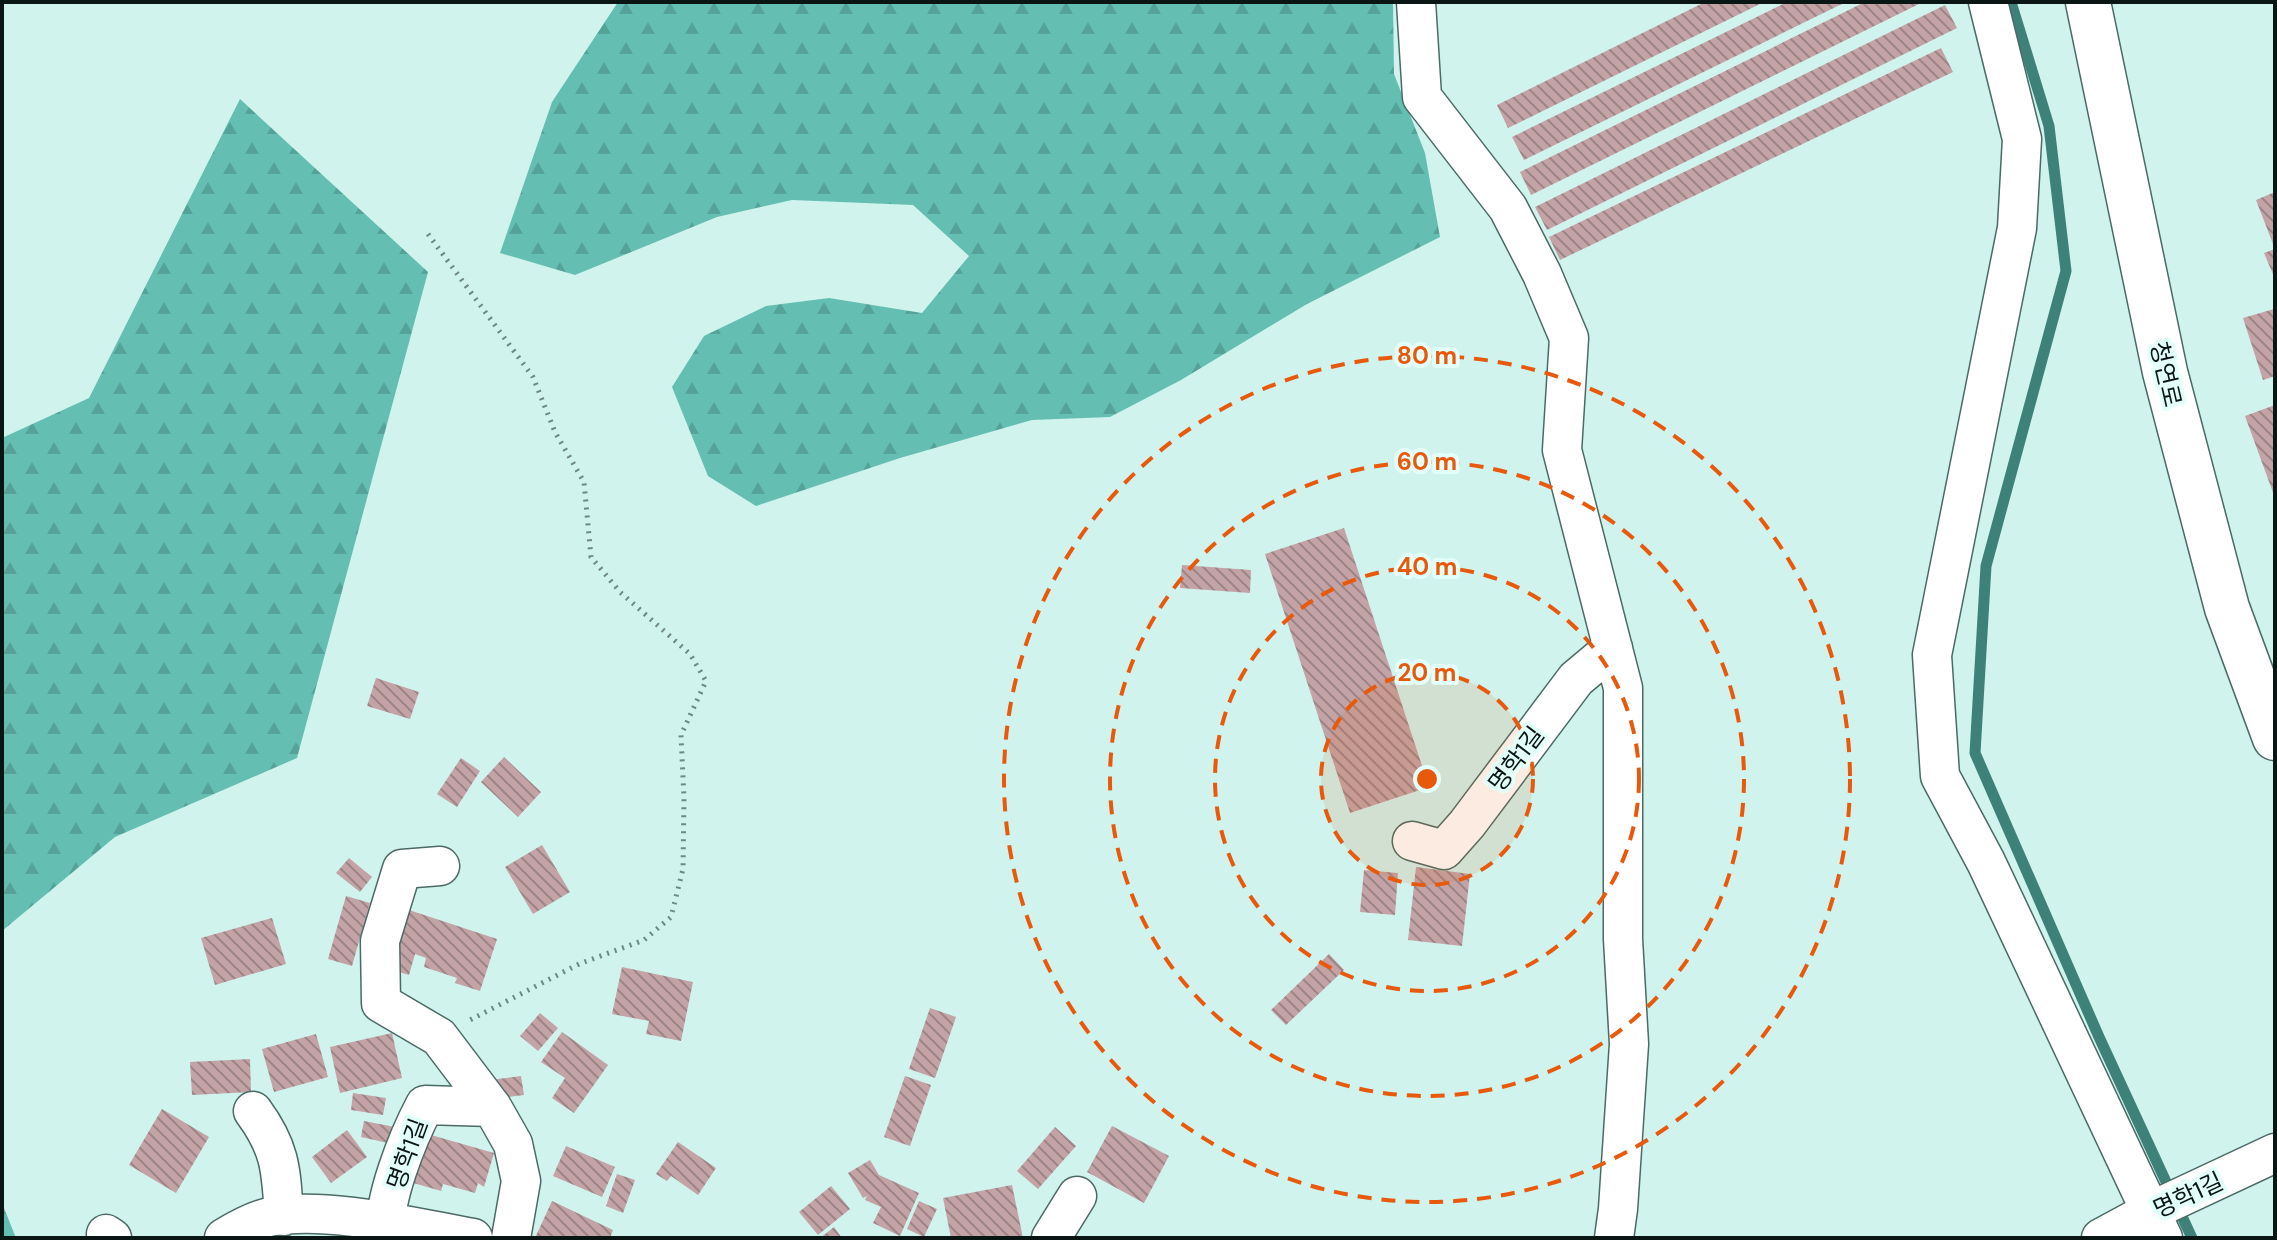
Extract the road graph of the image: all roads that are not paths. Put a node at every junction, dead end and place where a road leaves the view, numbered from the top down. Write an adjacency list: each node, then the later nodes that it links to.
1 (1416, 2): 4 (street)
2 (1988, 2): 13 (street)
3 (2088, 2): 5 (main road, 청연로)
4 (1613, 648): 6 (street, 명학1길); 19 (street)
5 (2275, 738)
6 (1412, 841)
7 (440, 866): 8 (street)
8 (492, 1107): 14 (street, 명학1길); 17 (street)
9 (253, 1111): 12 (street)
10 (2275, 1153): 13 (street, 명학1길)
11 (1077, 1196): 18 (street)
12 (284, 1216): 14 (street, 명학1길); 15 (street, 명학1길)
13 (2156, 1220): 20 (street, 명학1길)
14 (385, 1230): 16 (street, 명학1길)
15 (224, 1238)
16 (473, 1238)
17 (511, 1238)
18 (1051, 1238)
19 (1614, 1238)
20 (2101, 1238)

